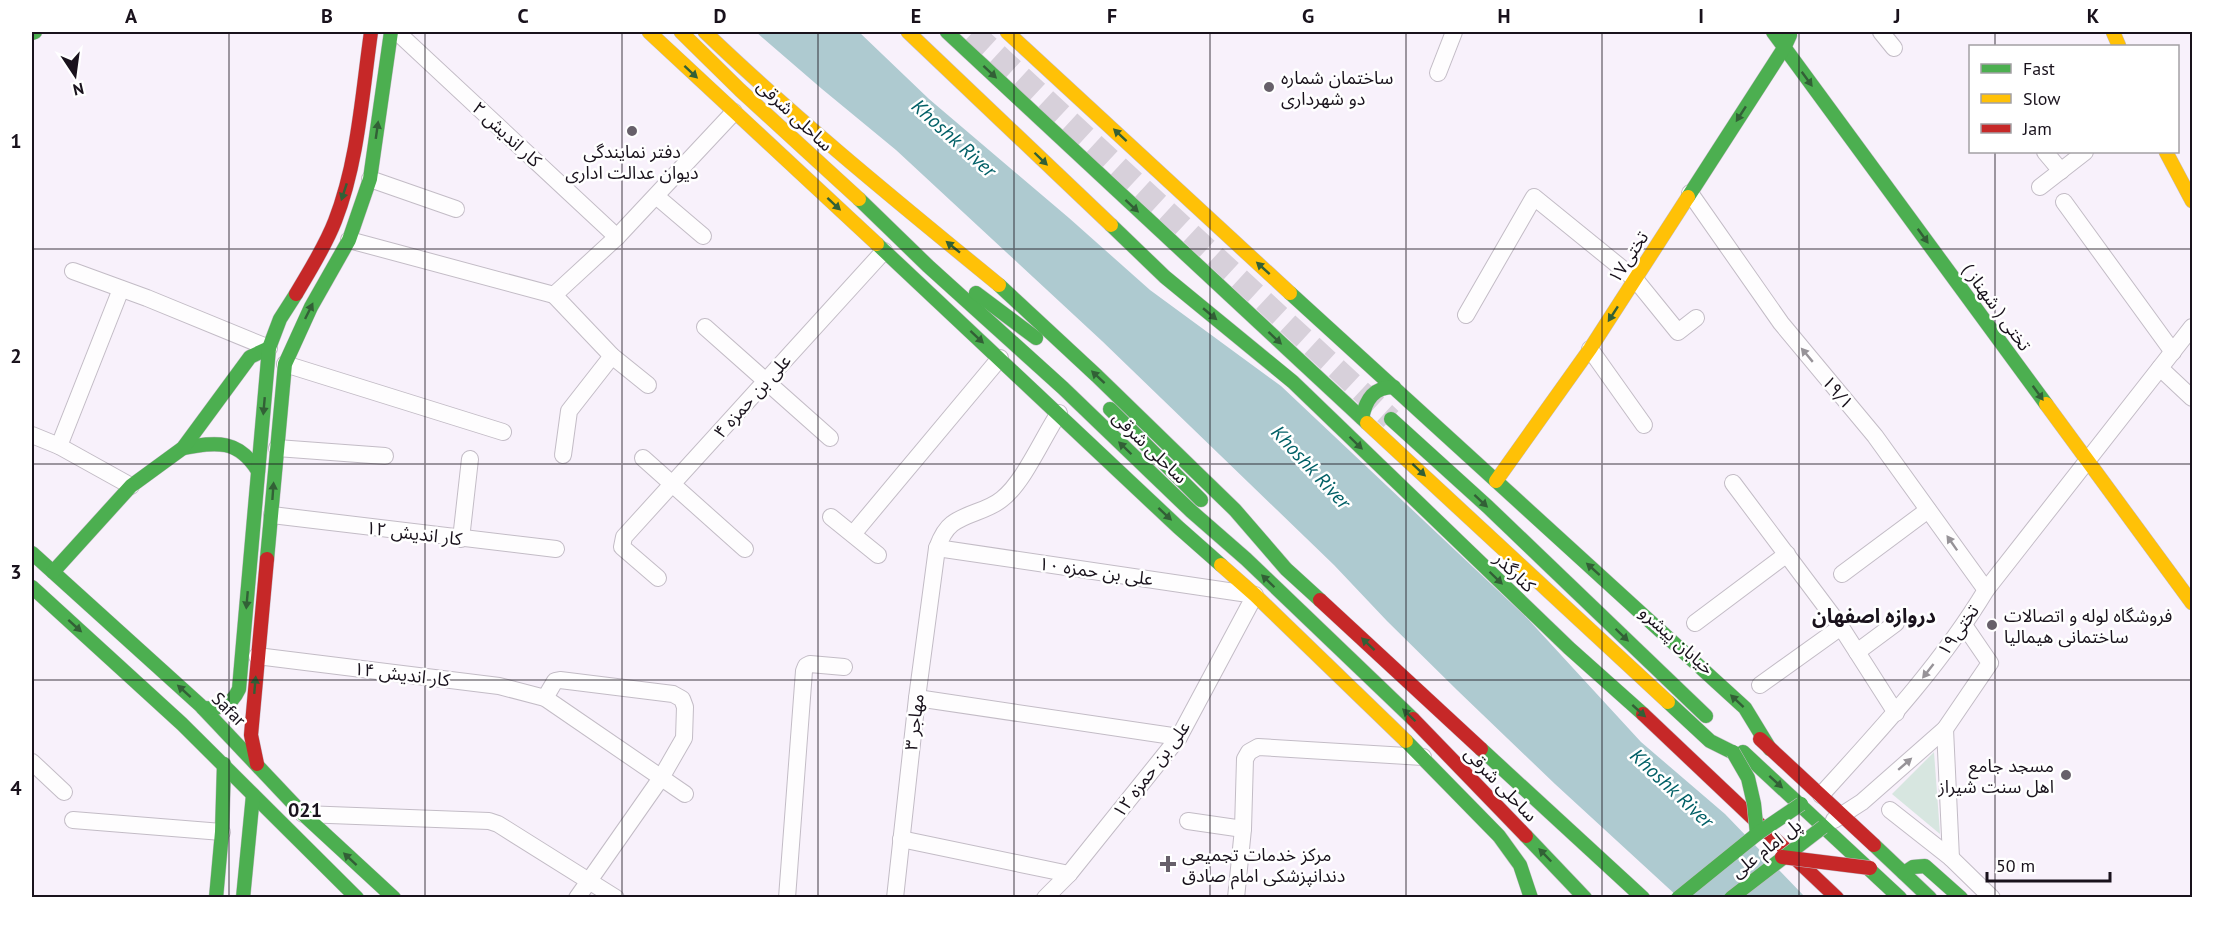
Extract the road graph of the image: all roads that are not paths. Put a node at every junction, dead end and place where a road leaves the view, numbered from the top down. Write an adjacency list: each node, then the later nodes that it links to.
1 (371, 32): 43 (main road, one-way to 43)
2 (391, 32): 22 (main road, one-way to 2)
3 (397, 32): 30 (street, ۲ کار اندیش)
4 (649, 32): 17 (main road, ساحلی شرقی, one-way to 17)
5 (681, 32): 33 (main road, ساحلی شرقی)
6 (705, 32): 88 (main road, one-way to 6)
7 (908, 32): 35 (main road, one-way to 35)
8 (1007, 32): 49 (main road, one-way to 8)
9 (1454, 32): 16 (street)
10 (1773, 32): 14 (main road, تختی ( شهناز ))
11 (1792, 32): 14 (main road, تختی۱۷)
12 (1881, 32): 15 (street)
13 (942, 35): 35 (main road); 57 (main road, one-way to 57)
14 (1784, 48): 24 (main road, تختی۱۷, one-way to 24); 71 (main road, تختی ( شهناز ), one-way to 71)
15 (1894, 48)
16 (1438, 73)
17 (734, 112): 25 (street); 32 (main road, ساحلی شرقی, one-way to 32)
18 (2046, 153): 21 (street)
19 (2084, 153): 21 (street)
20 (2167, 153): 26 (main road)
21 (2061, 171): 23 (street)
22 (370, 179): 28 (street); 31 (main road)
23 (2040, 187)
24 (1690, 193): 36 (main road, تختی۱۷); 77 (street, ۱۹/۱, one-way to 24)
25 (656, 196): 29 (street); 30 (street)
26 (2193, 201)
27 (2064, 202): 45 (street)
28 (456, 209)
29 (703, 236)
30 (617, 237): 38 (street)
31 (349, 240): 38 (street); 48 (main road, one-way to 31)
32 (884, 250): 47 (main road, ساحلی شرقی, one-way to 47); 52 (street, ۴ علی بن حمزه)
33 (928, 266): 50 (main road); 152 (main road, ساحلی شرقی, one-way to 33)
34 (73, 271): 37 (street)
35 (1165, 277): 156 (main road, کنارگذر, one-way to 156)
36 (1635, 279): 39 (street); 40 (street); 44 (main road, تختی۱۷, one-way to 44)
37 (121, 289): 43 (street); 64 (street)
38 (554, 295): 46 (street)
39 (1466, 315)
40 (1696, 318)
41 (705, 327): 52 (street)
42 (2193, 327): 45 (street, تختی۱۹)
43 (269, 348): 65 (main road); 72 (main road, one-way to 72)
44 (1590, 349): 60 (street); 73 (main road, تختی۱۷)
45 (2173, 352): 51 (street, تختی۱۹)
46 (612, 356): 53 (street); 67 (street)
47 (1000, 358): 58 (main road, ساحلی شرقی); 80 (street)
48 (285, 364): 61 (street); 66 (main road)
49 (1372, 366): 54 (main road); 57 (main road)
50 (1068, 368)
51 (2160, 368): 55 (street); 71 (street, تختی۱۹)
52 (765, 381): 63 (street); 75 (street, ۴ علی بن حمزه)
53 (648, 386)
54 (1394, 387): 59 (main road); 73 (main road)
55 (2193, 398)
56 (1100, 399): 88 (main road)
57 (1343, 400): 59 (main road)
58 (1059, 412): 82 (street); 94 (main road, ساحلی شرقی, one-way to 94)
59 (1362, 418): 113 (main road, one-way to 113)
60 (1644, 426)
61 (503, 432)
62 (32, 435): 64 (street)
63 (830, 438)
64 (58, 446): 76 (street)
65 (183, 448): 72 (main road); 76 (main road)
66 (277, 448): 68 (street); 78 (main road, one-way to 66)
67 (563, 455)
68 (385, 456)
69 (643, 458): 75 (street)
70 (470, 459): 81 (street)
71 (2087, 459): 93 (street, تختی۱۹); 95 (main road, تختی ( شهناز ))
72 (258, 471): 108 (main road, one-way to 108)
73 (1496, 481): 112 (main road, one-way to 73)
74 (1732, 483): 86 (street)
75 (672, 484): 84 (street); 91 (street, ۴ علی بن حمزه)
76 (131, 486): 89 (main road)
77 (1928, 510): 90 (street); 93 (street, ۱۹/۱, one-way to 77)
78 (272, 515): 81 (street, ۱۲ کار اندیش); 102 (main road)
79 (831, 517): 80 (street)
80 (853, 534): 87 (street)
81 (460, 539): 83 (street, ۱۲ کار اندیش)
82 (937, 548): 94 (street, ۱۰ علی بن حمزه); 107 (street, ۳ مهاجر)
83 (556, 549)
84 (746, 549)
85 (32, 553): 89 (main road, Safar)
86 (1787, 554): 96 (street); 99 (street)
87 (878, 555)
88 (1286, 568): 153 (main road, one-way to 88)
89 (53, 572): 108 (main road, Safar, one-way to 89)
90 (1842, 574)
91 (658, 578)
92 (32, 588): 117 (main road, one-way to 117)
93 (1986, 590): 98 (street, تختی۱۹)
94 (1255, 595): 111 (street, ۱۲ علی بن حمزه); 114 (main road, ساحلی شرقی)
95 (2193, 603)
96 (1695, 622)
97 (1896, 623): 101 (street)
98 (1964, 625): 109 (street, تختی۱۹, one-way to 109); 110 (street)
99 (1841, 627): 101 (street); 105 (street)
100 (1658, 648): 116 (main road, خیابان پیشرو, one-way to 116)
101 (1857, 652): 109 (street)
102 (258, 656): 106 (street, ۱۴ کار اندیش); 118 (main road, one-way to 102)
103 (844, 667): 147 (street)
104 (1692, 678): 112 (main road, خیابان پیشرو)
105 (1760, 685)
106 (545, 698): 119 (street, ۱۴ کار اندیش); 119 (street)
107 (917, 698): 111 (street); 134 (street, ۳ مهاجر)
108 (203, 708): 118 (main road, Safar)
109 (1896, 713): 123 (street, تختی۱۹)
110 (1945, 729): 127 (street, one-way to 110); 136 (street)
111 (1179, 737): 139 (street, ۱۲ علی بن حمزه)
112 (1770, 748): 123 (main road, خیابان پیشرو)
113 (1732, 752): 116 (main road); 133 (main road, bridge)
114 (1423, 757): 131 (street); 151 (main road, ساحلی شرقی)
115 (32, 762): 120 (street)
116 (1754, 763): 124 (main road, خیابان پیشرو, one-way to 124)
117 (224, 764): 122 (main road); 132 (main road)
118 (257, 764): 126 (main road, Safar)
119 (661, 778): 121 (street, ۱۴ کار اندیش); 140 (street)
120 (64, 792)
121 (685, 794)
122 (253, 795): 142 (main road); 143 (main road)
123 (1821, 795): 124 (main road, پل امام علی); 127 (main road, خیابان پیشرو)
124 (1801, 804): 130 (main road, خیابان پیشرو); 133 (main road, پل امام علی, bridge)
125 (1890, 810): 136 (street)
126 (303, 814): 140 (street); 144 (main road, Safar, one-way to 126)
127 (1843, 815): 130 (street); 138 (main road, خیابان پیشرو)
128 (73, 820): 132 (street)
129 (1188, 821): 131 (street)
130 (1823, 827): 135 (main road, پل امام علی, bridge); 137 (main road, خیابان پیشرو)
131 (1243, 829): 150 (street)
132 (222, 832): 141 (main road)
133 (1757, 834): 154 (main road, پل امام علی, bridge)
134 (901, 839): 139 (street); 148 (street, ۳ مهاجر)
135 (1782, 857): 137 (main road, bridge); 155 (main road, پل امام علی, bridge)
136 (1951, 858): 160 (street)
137 (1870, 868): 157 (main road, خیابان پیشرو)
138 (1904, 873): 158 (main road, خیابان پیشرو); 159 (main road)
139 (1070, 874): 149 (street, ۱۲ علی بن حمزه)
140 (589, 880): 145 (street); 146 (street)
141 (216, 897)
142 (243, 897)
143 (357, 897)
144 (394, 897)
145 (577, 897)
146 (616, 897)
147 (787, 897)
148 (896, 897)
149 (1045, 897)
150 (1236, 897)
151 (1531, 897)
152 (1586, 897)
153 (1643, 897)
154 (1678, 897)
155 (1731, 897)
156 (1837, 897)
157 (1900, 897)
158 (1930, 897)
159 (1961, 897)
160 (1992, 897)

